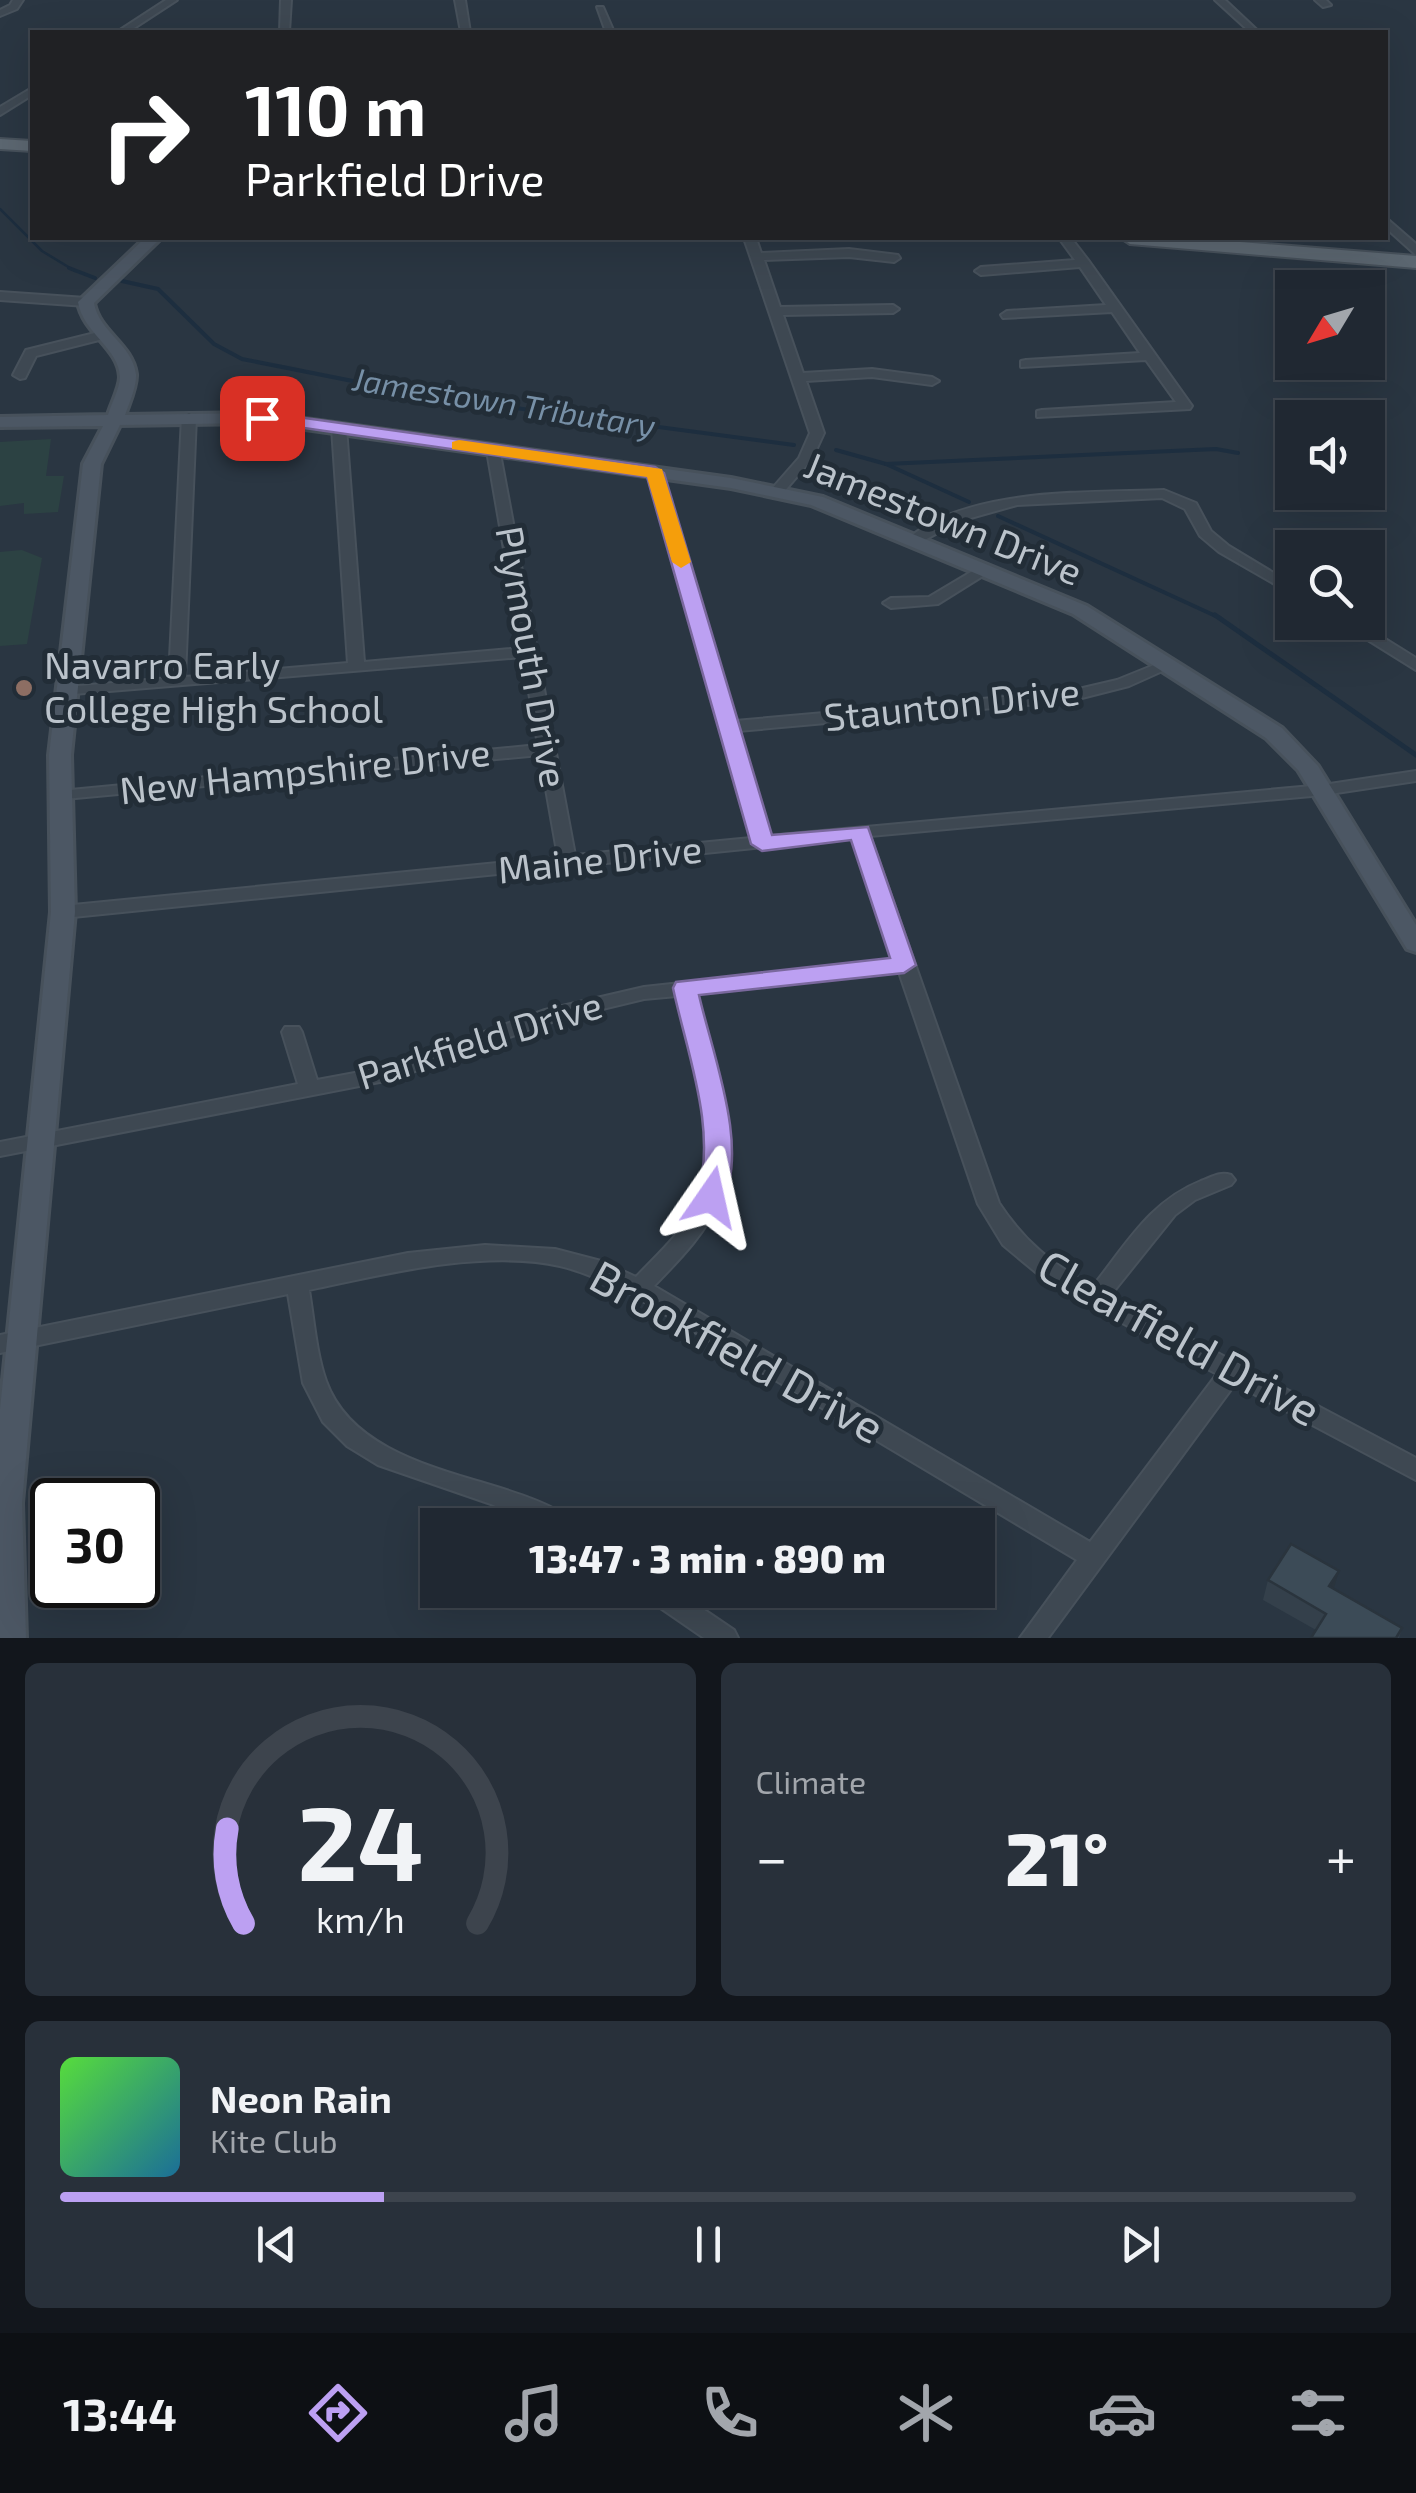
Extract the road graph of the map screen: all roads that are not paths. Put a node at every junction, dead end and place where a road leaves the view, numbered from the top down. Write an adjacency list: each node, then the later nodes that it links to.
1 (18, 0): 7 (street)
2 (172, 0): 8 (street)
3 (286, 0): 9 (street)
4 (460, 0): 10 (street)
5 (1220, 0): 12 (street)
6 (600, 9): 11 (street)
7 (0, 12)
8 (125, 30)
9 (285, 30)
10 (466, 30)
11 (609, 30)
12 (1253, 30)
13 (30, 92): 14 (street)
14 (0, 112)
15 (0, 144): 16 (main road)
16 (30, 146)
17 (1388, 223): 22 (street)
18 (151, 240): 29 (street)
19 (751, 240): 23 (street)
20 (1067, 240): 26 (street)
21 (1154, 240): 25 (main road)
22 (1416, 251)
23 (757, 258): 24 (street); 32 (street)
24 (894, 258)
25 (1416, 262)
26 (1084, 263): 27 (street); 30 (street)
27 (981, 271)
28 (0, 296): 29 (street)
29 (86, 302): 34 (street)
30 (1115, 308): 33 (street); 35 (street)
31 (894, 309): 32 (street)
32 (776, 311): 38 (street)
33 (1007, 315)
34 (103, 335): 37 (street); 42 (street)
35 (1148, 356): 36 (street); 40 (street)
36 (1026, 364)
37 (20, 375)
38 (799, 378): 39 (street); 47 (street)
39 (932, 381)
40 (1042, 414)
41 (189, 416): 42 (street, Jamestown Drive); 44 (street, Jamestown Drive); 57 (street)
42 (116, 419): 43 (street, Jamestown Drive); 58 (street)
43 (0, 422)
44 (339, 428): 45 (street, Jamestown Drive); 56 (street)
45 (494, 451): 46 (street, Jamestown Drive); 53 (street, Plymouth Drive)
46 (655, 473): 47 (street, Jamestown Drive); 59 (street)
47 (777, 491): 48 (street, Jamestown Drive)
48 (912, 542): 49 (street, Jamestown Drive); 50 (street)
49 (981, 571): 51 (street); 54 (street, Jamestown Drive)
50 (1275, 579)
51 (890, 603)
52 (1375, 640): 55 (street)
53 (531, 652): 56 (street); 60 (street, Plymouth Drive)
54 (1170, 664): 59 (street, Staunton Drive); 62 (street, Jamestown Drive)
55 (1416, 665)
56 (356, 666): 57 (street)
57 (177, 681): 58 (street)
58 (67, 692): 63 (street)
59 (730, 727): 65 (street)
60 (549, 748): 63 (street, New Hampshire Drive); 66 (street, Plymouth Drive)
61 (1416, 776): 62 (street, Maine Drive)
62 (1322, 790): 64 (street, Maine Drive); 68 (street, Jamestown Drive)
63 (60, 796): 67 (street)
64 (860, 832): 65 (street, Maine Drive); 69 (street, Clearfield Drive)
65 (762, 844): 66 (street, Maine Drive)
66 (568, 863): 67 (street, Maine Drive)
67 (64, 912): 73 (street)
68 (1416, 944)
69 (904, 965): 70 (street, Parkfield Drive); 78 (street, Clearfield Drive)
70 (685, 988): 72 (street, Parkfield Drive); 77 (street)
71 (292, 1032): 72 (street)
72 (310, 1090): 73 (street, Parkfield Drive)
73 (41, 1141): 74 (street, Parkfield Drive); 79 (street)
74 (0, 1149)
75 (1224, 1180): 78 (street)
76 (296, 1284): 77 (street, Brookfield Drive); 79 (street, Brookfield Drive); 82 (street)
77 (639, 1288): 83 (street, Brookfield Drive)
78 (1095, 1299): 80 (street, Clearfield Drive)
79 (11, 1342): 84 (street)
80 (1232, 1371): 81 (street, Clearfield Drive); 83 (street)
81 (1416, 1470)
82 (527, 1508)
83 (1092, 1558): 88 (street)
84 (2, 1563): 86 (street)
85 (680, 1608): 87 (street)
86 (10, 1638)
87 (724, 1638)
88 (1033, 1638)

